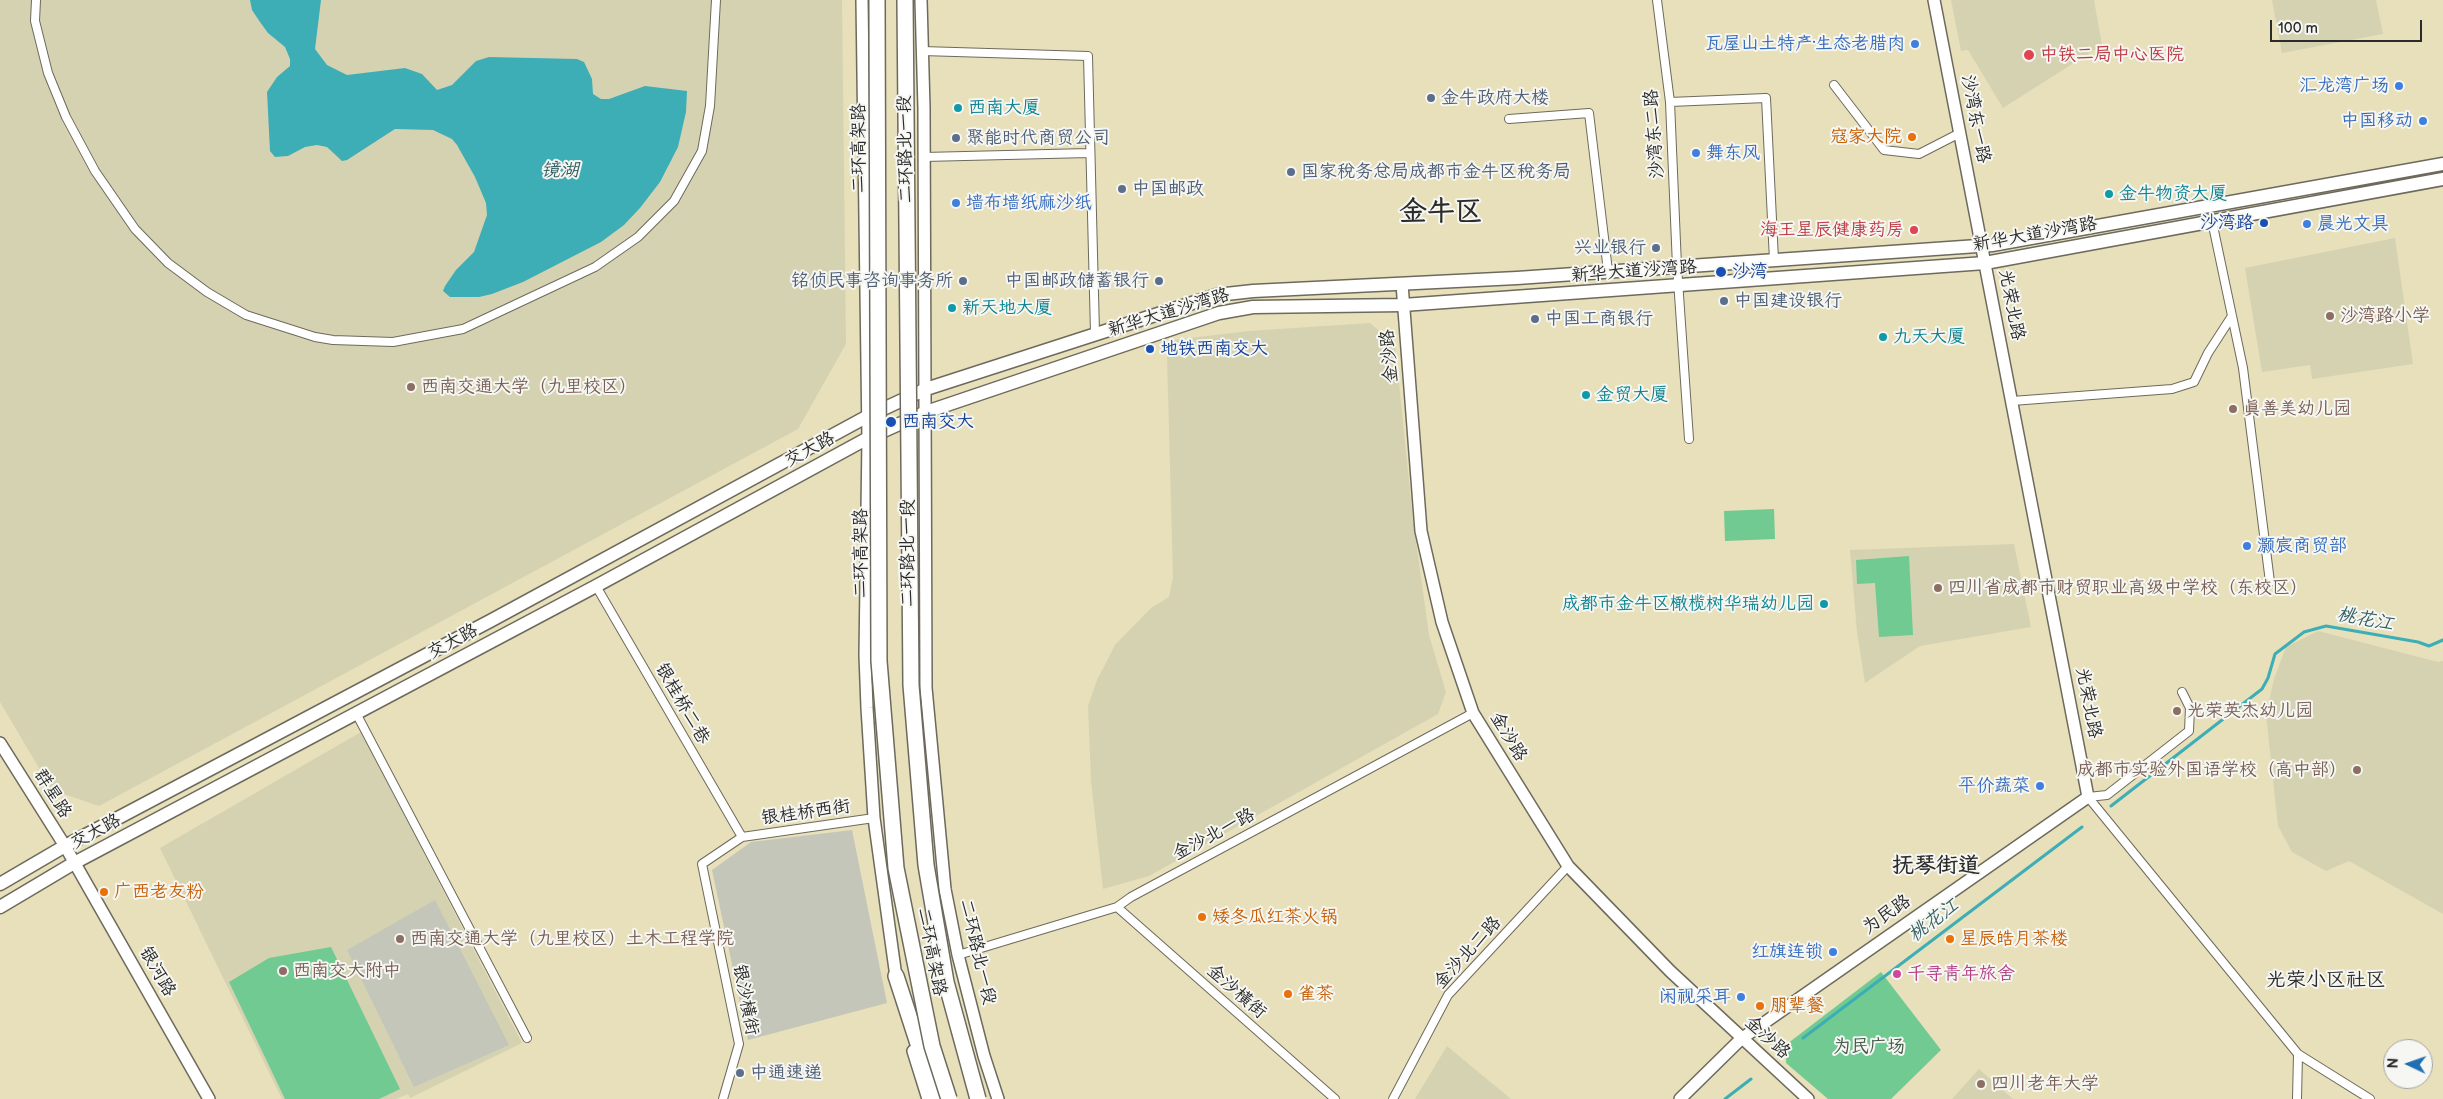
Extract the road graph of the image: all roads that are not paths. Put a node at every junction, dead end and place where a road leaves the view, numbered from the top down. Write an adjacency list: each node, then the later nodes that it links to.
1 (36, 0): 2 (street)
2 (716, 0)
3 (862, 0): 32 (street)
4 (877, 0): 59 (highway, 二环高架路, bridge)
5 (905, 0): 60 (highway, 二环高架路, bridge)
6 (921, 0): 9 (street, 二环路北一段)
7 (1658, 0): 11 (street, 沙湾东二路)
8 (1934, 0): 13 (street, 沙湾东一路)
9 (922, 51): 14 (street); 15 (street, 二环路北一段)
10 (1834, 86): 13 (street)
11 (1670, 102): 20 (street); 22 (street, 沙湾东二路)
12 (1509, 119): 23 (street)
13 (1960, 133): 19 (street, 沙湾东一路)
14 (1089, 153): 15 (street); 28 (street)
15 (924, 158): 29 (street, 二环路北一段)
16 (2443, 164): 19 (main road, 新华大道沙湾路)
17 (2443, 179): 18 (main road, 新华大道沙湾路)
18 (2212, 221): 21 (main road, 新华大道沙湾路); 27 (street)
19 (1982, 246): 20 (main road, 新华大道沙湾路); 21 (street, 光荣北路)
20 (1774, 260): 22 (main road, 新华大道沙湾路)
21 (1985, 263): 25 (main road, 新华大道沙湾路); 30 (street, 光荣北路)
22 (1677, 266): 23 (main road, 新华大道沙湾路); 25 (street, 沙湾东二路)
23 (1608, 271): 24 (main road, 新华大道沙湾路)
24 (1402, 284): 26 (street, 金沙路); 28 (main road, 新华大道沙湾路)
25 (1679, 286): 26 (main road, 新华大道沙湾路); 34 (street, 沙湾东二路)
26 (1403, 305): 31 (main road, 新华大道沙湾路); 39 (street, 金沙路)
27 (2232, 316): 30 (street); 35 (street)
28 (1095, 333): 29 (main road, 新华大道沙湾路)
29 (926, 389): 31 (street, 二环路北一段); 32 (main road, 交大路)
30 (2012, 401): 41 (street, 光荣北路)
31 (926, 412): 33 (main road, 交大路); 50 (street, 二环路北一段)
32 (868, 416): 33 (street); 44 (main road, 交大路)
33 (868, 438): 36 (main road, 交大路); 42 (street)
34 (1690, 439)
35 (2270, 582)
36 (596, 586): 38 (main road, 交大路); 43 (street, 银桂桥二巷)
37 (2182, 692): 41 (street, 为民路)
38 (356, 713): 45 (main road, 交大路); 52 (street)
39 (1473, 713): 46 (street, 金沙路); 49 (street, 金沙北一路)
40 (0, 743): 44 (street, 群星路)
41 (2088, 797): 53 (street, 为民路); 54 (street, 光荣北路)
42 (874, 818): 43 (street, 银桂桥西街); 51 (street)
43 (742, 837): 56 (street, 银沙横街)
44 (65, 846): 45 (street, 群星路); 47 (main road, 交大路)
45 (74, 863): 48 (main road, 交大路); 55 (street, 银河路)
46 (1568, 866): 53 (street, 金沙路); 63 (street, 金沙北二路)
47 (0, 884)
48 (0, 907)
49 (1117, 907): 50 (street, 金沙北一路); 62 (street, 金沙横街)
50 (958, 955): 61 (street, 二环路北一段)
51 (896, 976): 57 (street); 58 (highway)
52 (528, 1038)
53 (1741, 1039): 64 (street, 为民路); 65 (street, 金沙路)
54 (2298, 1054): 66 (street); 67 (street, 光荣北路)
55 (209, 1099)
56 (723, 1099)
57 (928, 1099)
58 (936, 1099)
59 (949, 1099)
60 (978, 1099)
61 (998, 1099)
62 (1335, 1099)
63 (1393, 1099)
64 (1680, 1099)
65 (1808, 1099)
66 (2297, 1099)
67 (2370, 1099)

